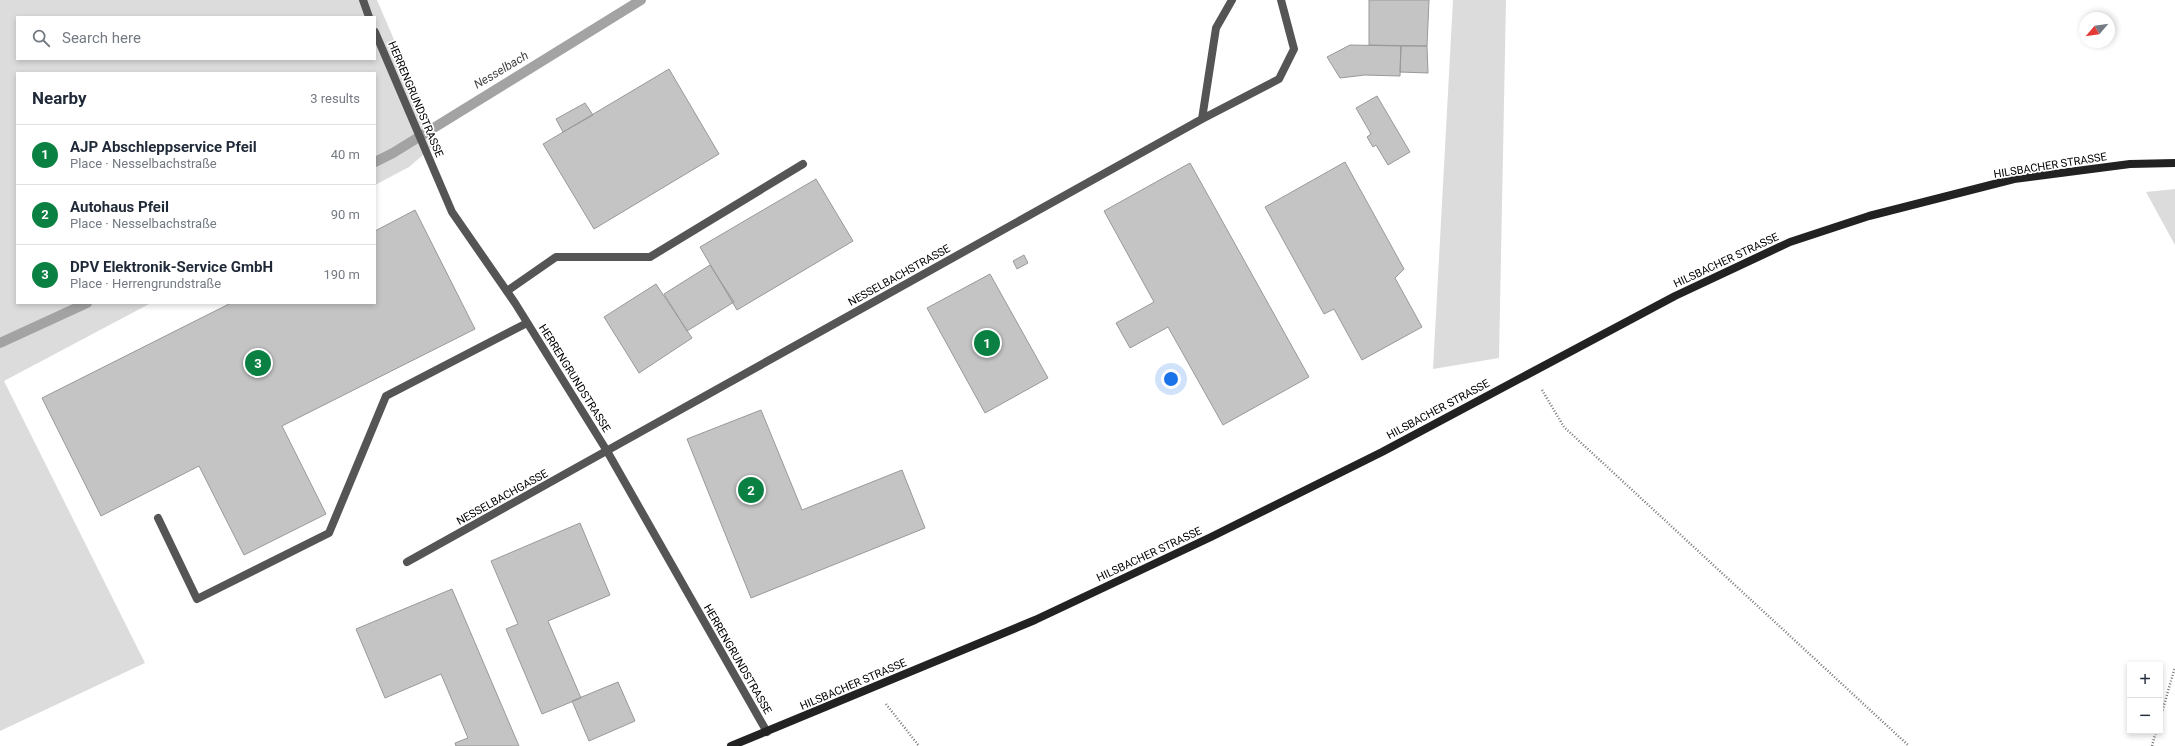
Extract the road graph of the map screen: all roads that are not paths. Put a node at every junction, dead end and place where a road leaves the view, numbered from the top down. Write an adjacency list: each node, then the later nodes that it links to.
1 (362, 0): 4 (street)
2 (1232, 0): 6 (street)
3 (1281, 0): 6 (street, NESSELBACHSTRASSE)
4 (369, 16)
5 (376, 34): 9 (street, HERRENGRUNDSTRASSE)
6 (1202, 119): 11 (street, NESSELBACHSTRASSE)
7 (2175, 163): 14 (main road, HILSBACHER STRASSE)
8 (802, 164): 9 (street)
9 (506, 291): 10 (street, HERRENGRUNDSTRASSE)
10 (527, 323): 11 (street, HERRENGRUNDSTRASSE); 12 (street)
11 (607, 451): 13 (street, NESSELBACHGASSE); 14 (street, HERRENGRUNDSTRASSE)
12 (158, 518)
13 (407, 562)
14 (767, 732): 15 (main road, HILSBACHER STRASSE)
15 (731, 746)

